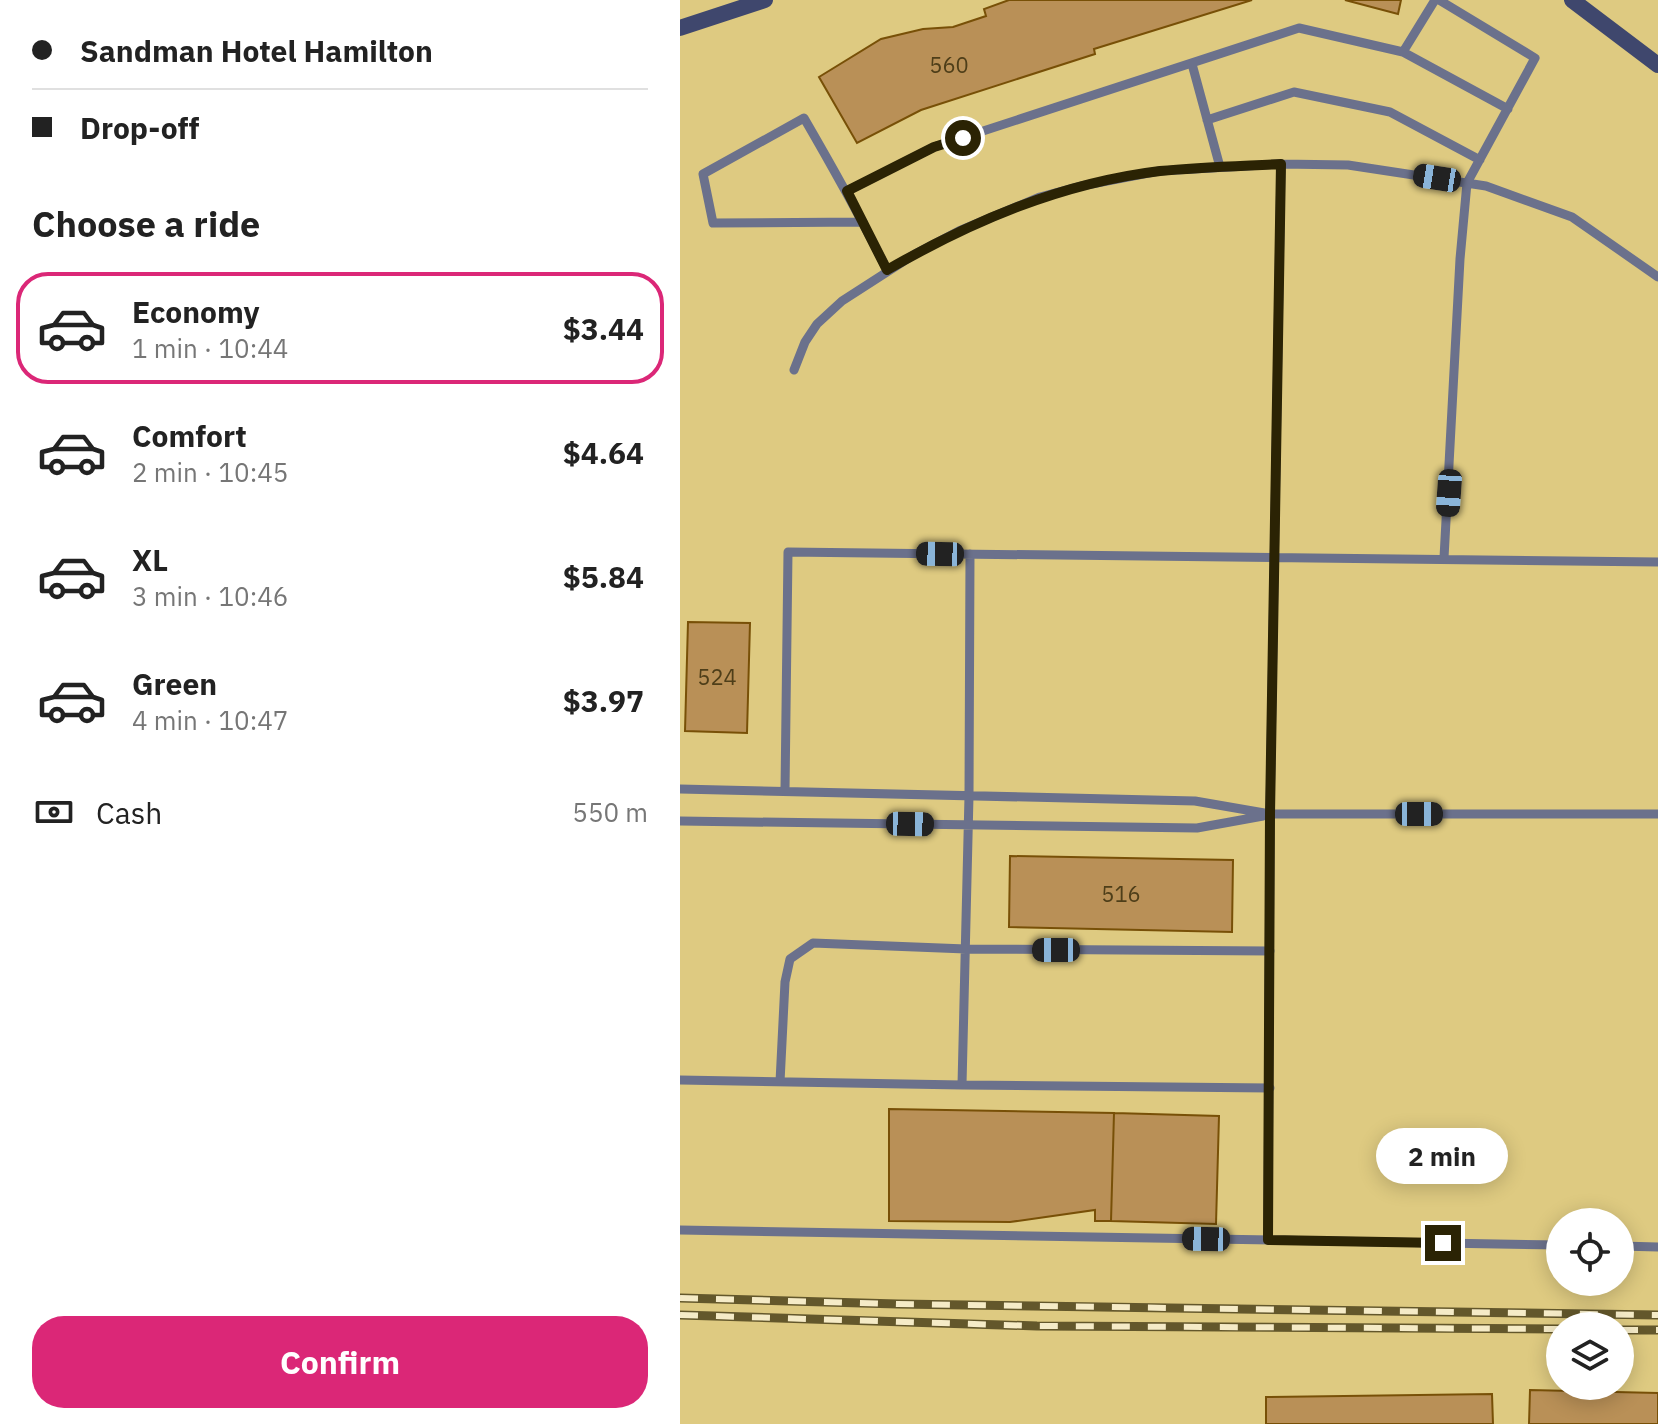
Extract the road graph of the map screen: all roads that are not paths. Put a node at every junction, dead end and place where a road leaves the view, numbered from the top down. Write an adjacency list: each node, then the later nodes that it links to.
1 (765, 0): 4 (street)
2 (1437, 0): 5 (lane); 8 (lane)
3 (1572, 0): 7 (street)
4 (680, 28)
5 (1403, 52): 6 (lane); 8 (lane)
6 (1192, 64): 9 (lane); 14 (lane)
7 (1658, 65)
8 (1508, 109): 10 (lane)
9 (1207, 120): 10 (lane); 12 (lane)
10 (1480, 160): 13 (lane)
11 (1281, 164): 12 (lane); 13 (lane); 20 (lane)
12 (1220, 167): 16 (lane)
13 (1467, 183): 17 (lane); 21 (lane)
14 (847, 191): 15 (lane); 15 (lane)
15 (863, 222): 16 (lane)
16 (887, 270): 18 (lane)
17 (1658, 277)
18 (794, 370)
19 (970, 554): 20 (lane); 24 (lane); 25 (lane)
20 (1273, 558): 21 (lane); 26 (lane)
21 (1444, 558): 22 (lane)
22 (1658, 562)
23 (680, 789): 24 (lane)
24 (785, 791): 25 (lane)
25 (969, 796): 26 (lane); 29 (lane)
26 (1270, 814): 27 (lane); 29 (lane); 31 (lane)
27 (1658, 814)
28 (680, 821): 29 (lane)
29 (968, 825): 30 (lane)
30 (966, 949): 31 (lane); 33 (lane); 34 (lane)
31 (1270, 951): 35 (lane)
32 (680, 1080): 33 (lane)
33 (780, 1082): 34 (lane)
34 (962, 1085): 35 (lane)
35 (1270, 1088): 37 (lane)
36 (680, 1230): 37 (lane)
37 (1268, 1240): 38 (lane)
38 (1546, 1245)
39 (1634, 1246): 40 (lane)
40 (1658, 1247)

